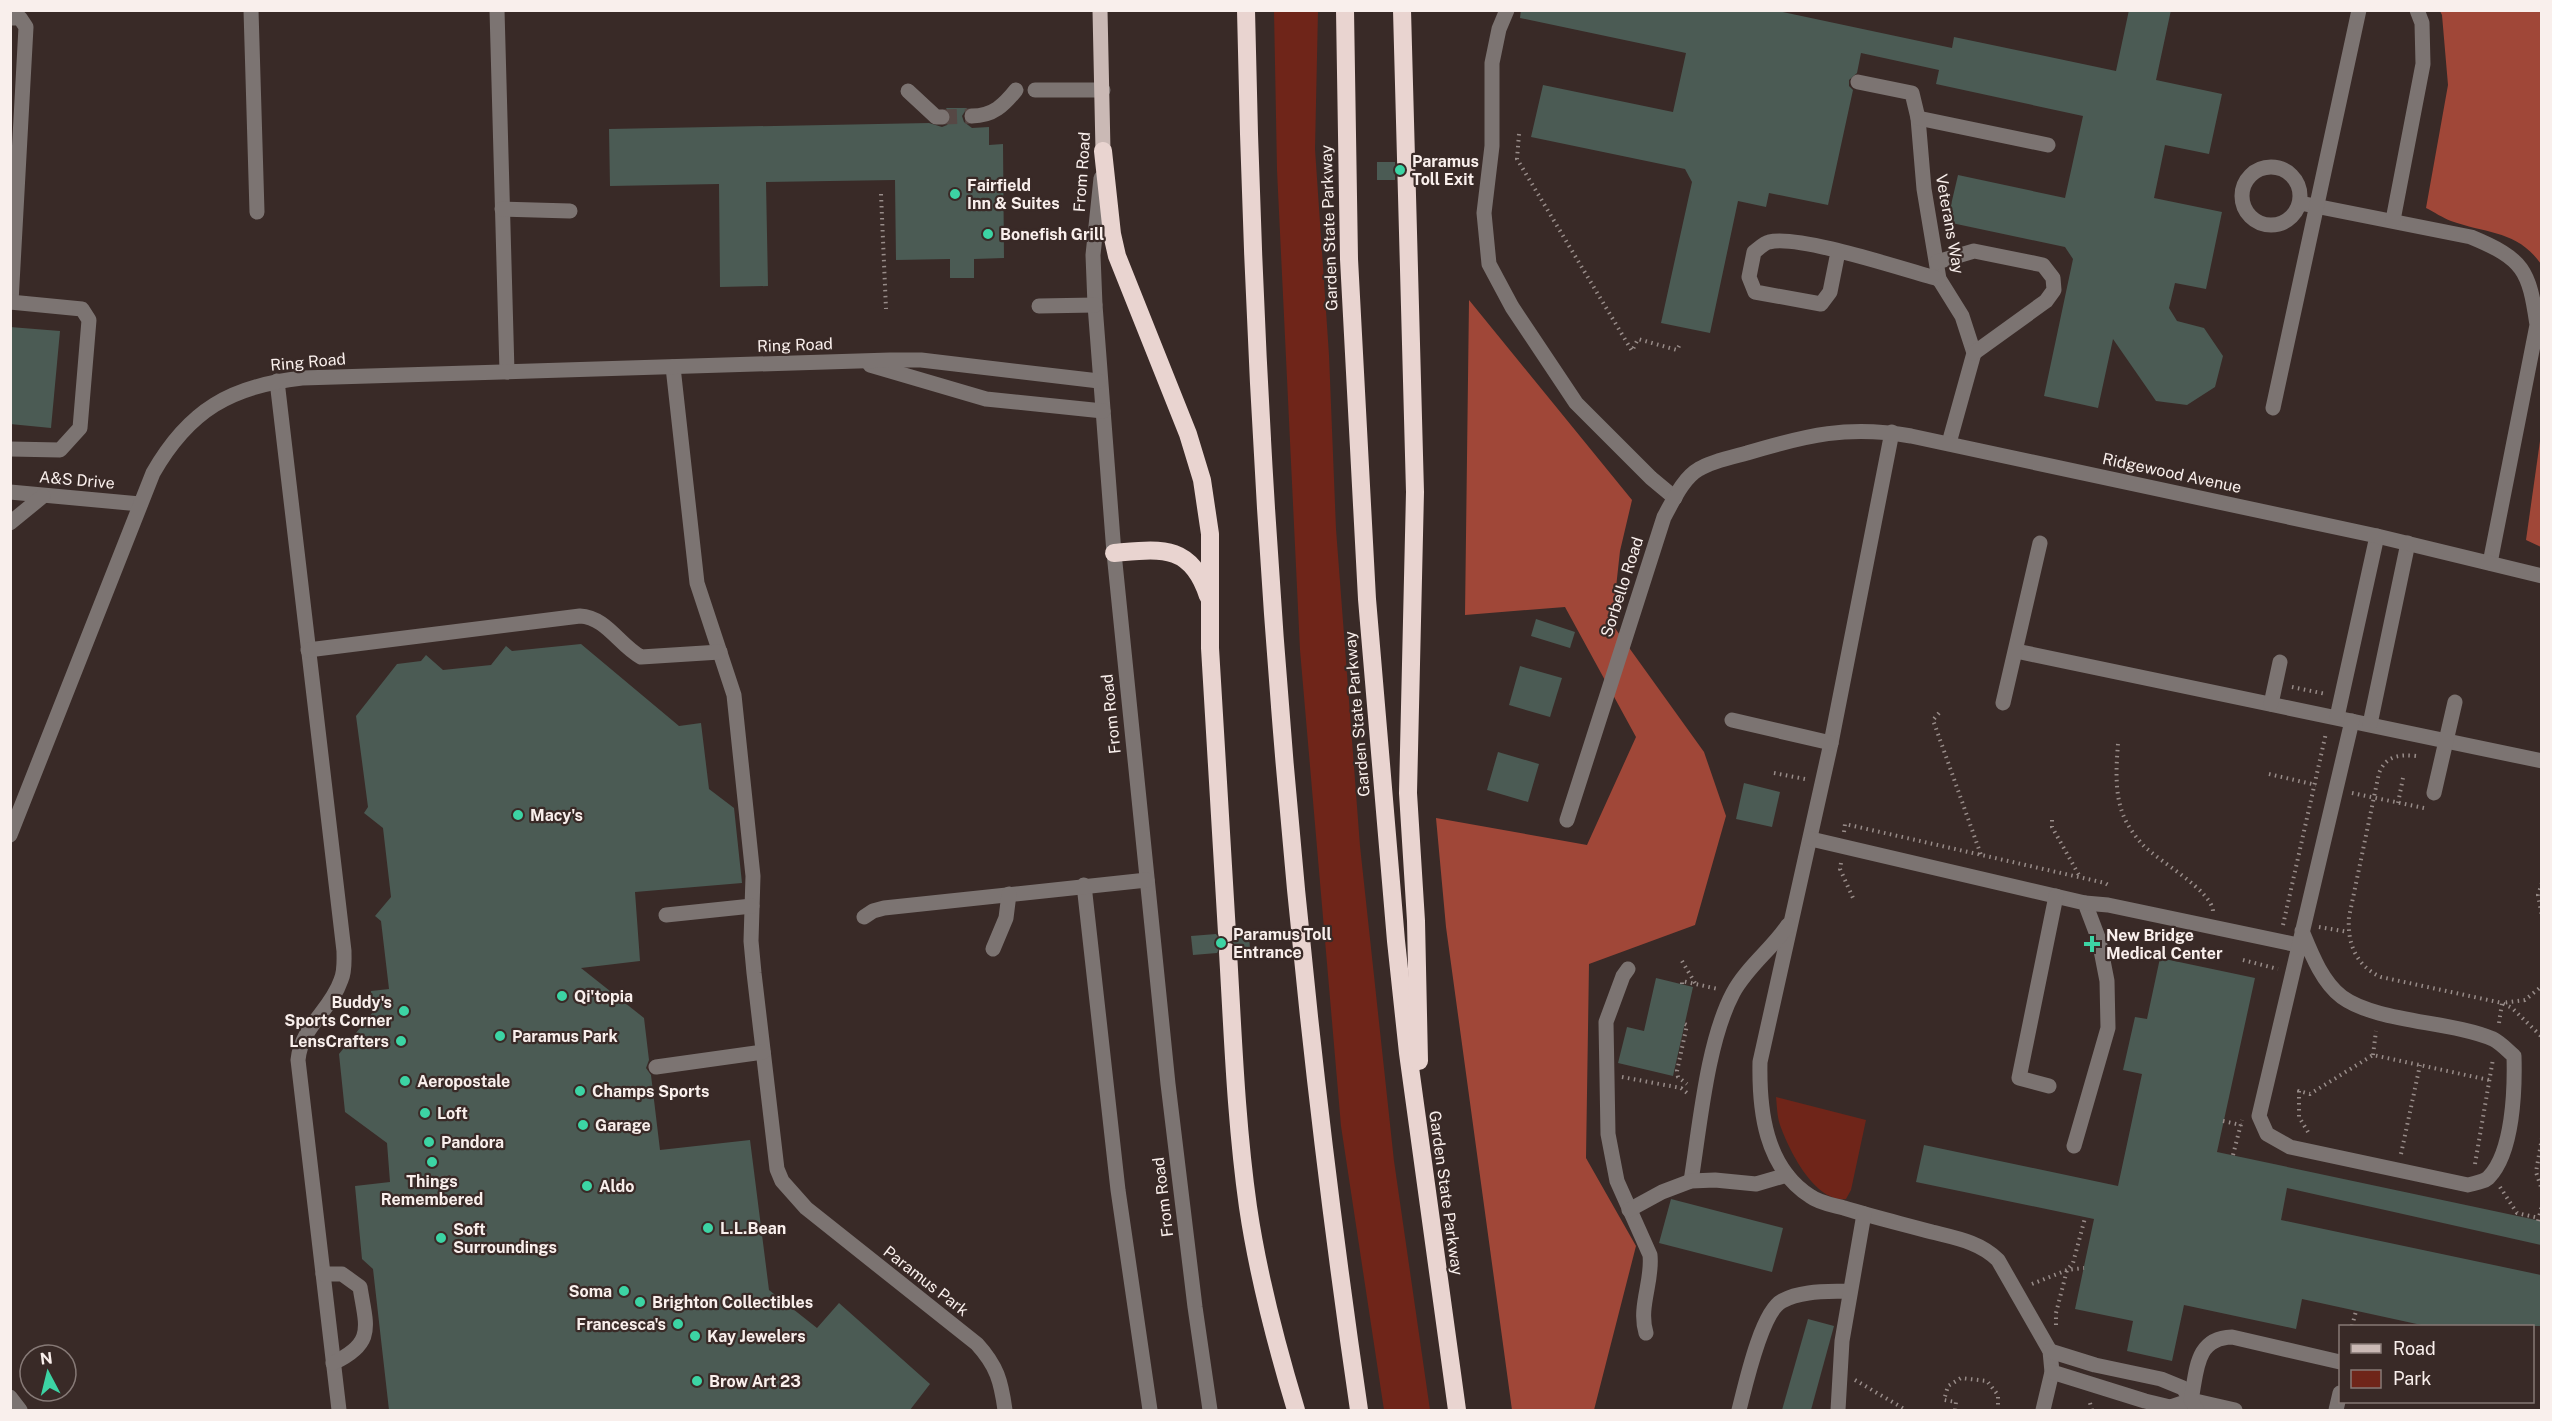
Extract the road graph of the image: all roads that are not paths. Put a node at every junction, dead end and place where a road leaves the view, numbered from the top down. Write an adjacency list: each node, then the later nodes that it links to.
1 (251, 10): 25 (street)
2 (496, 10): 23 (street)
3 (1100, 10): 14 (main road, From Road)
4 (1246, 10): 113 (highway)
5 (1345, 10): 93 (highway, Garden State Parkway)
6 (1402, 10): 93 (highway)
7 (1507, 10): 47 (street)
8 (2359, 10): 22 (street)
9 (2417, 10): 26 (street)
10 (10, 18): 30 (street)
11 (1858, 82): 18 (street, Veterans Way)
12 (1016, 90): 16 (street)
13 (1035, 90): 14 (street)
14 (1102, 90): 20 (main road, From Road)
15 (908, 91): 17 (street)
16 (972, 116)
17 (942, 117)
18 (1918, 118): 19 (street); 28 (street, Veterans Way)
19 (2048, 145)
20 (1103, 151): 31 (street, From Road); 56 (highway)
21 (2300, 202): 22 (street)
22 (2318, 205): 26 (street); 39 (street)
23 (502, 209): 24 (street); 36 (street)
24 (570, 211)
25 (257, 212)
26 (2393, 220): 54 (street)
27 (1838, 252): 27 (street); 29 (street)
28 (1937, 262): 29 (street, Veterans Way); 33 (street)
29 (1940, 279): 33 (street, Veterans Way)
30 (11, 302): 44 (street)
31 (1095, 304): 32 (street); 38 (street, From Road)
32 (1039, 306)
33 (1974, 353): 43 (street)
34 (855, 362): 35 (street, Ring Road); 38 (street, Ring Road); 40 (street)
35 (674, 367): 36 (street, Ring Road); 59 (street, Paramus Park)
36 (507, 372): 37 (street, Ring Road)
37 (276, 381): 48 (street, Ring Road); 57 (street)
38 (1099, 381): 40 (street, From Road)
39 (2273, 408)
40 (1103, 411): 53 (street, From Road)
41 (1892, 432): 42 (street, Ridgewood Avenue); 43 (street, Ridgewood Avenue); 69 (street)
42 (1793, 439): 47 (street, Sorbello Road)
43 (1949, 443): 50 (street, Ridgewood Avenue)
44 (10, 449)
45 (10, 492): 46 (street, A&S Drive)
46 (43, 496): 48 (street, A&S Drive); 49 (street)
47 (1675, 498): 72 (street, Sorbello Road)
48 (140, 504): 73 (street, Ring Road)
49 (10, 523)
50 (2377, 536): 52 (street, Ridgewood Avenue); 64 (street)
51 (2040, 543): 58 (street)
52 (2408, 543): 54 (street, Ridgewood Avenue); 67 (street)
53 (1114, 553): 56 (highway); 75 (street, From Road)
54 (2490, 563): 55 (street, Ridgewood Avenue)
55 (2541, 576)
56 (1210, 603): 84 (highway)
57 (308, 650): 59 (street); 98 (street)
58 (2016, 651): 62 (street); 63 (street)
59 (720, 652): 80 (street, Paramus Park)
60 (2280, 662): 63 (street)
61 (2455, 702): 68 (street)
62 (2003, 703)
63 (2271, 704): 64 (street)
64 (2333, 716): 66 (street)
65 (1732, 720): 69 (street)
66 (2352, 721): 67 (street); 85 (street)
67 (2370, 724): 68 (street)
68 (2446, 741): 70 (street); 71 (street)
69 (1831, 743): 74 (street)
70 (2541, 761)
71 (2434, 793)
72 (1567, 820)
73 (10, 835)
74 (1810, 839): 78 (street); 83 (street)
75 (1147, 880): 76 (street); 111 (street, From Road)
76 (1084, 885): 77 (street); 110 (street)
77 (1009, 894): 82 (street); 86 (street)
78 (2056, 896): 79 (street); 91 (street)
79 (2085, 903): 85 (street); 92 (street)
80 (752, 906): 81 (street); 89 (street, Paramus Park)
81 (666, 915)
82 (864, 917)
83 (1793, 918): 94 (street); 95 (street)
84 (1227, 933)
85 (2300, 938): 85 (street)
86 (993, 949)
87 (1228, 952): 112 (highway)
88 (1628, 969): 96 (street)
89 (763, 1052): 90 (street); 109 (street, Paramus Park)
90 (656, 1067)
91 (2049, 1086)
92 (2074, 1146)
93 (1422, 1162): 114 (highway, Garden State Parkway)
94 (1787, 1175): 95 (street); 97 (street)
95 (1691, 1181): 96 (street)
96 (1629, 1210): 100 (street)
97 (1864, 1214): 99 (street); 101 (street)
98 (323, 1274): 103 (street); 103 (street)
99 (1850, 1291): 115 (street); 116 (street)
100 (1646, 1333)
101 (2050, 1351): 104 (street); 106 (street)
102 (2339, 1362): 106 (street)
103 (333, 1363): 108 (street)
104 (2052, 1371): 106 (street); 117 (street)
105 (10, 1397): 107 (street)
106 (2194, 1405): 118 (street)
107 (20, 1410)
108 (339, 1410)
109 (1005, 1410)
110 (1150, 1410)
111 (1210, 1410)
112 (1296, 1410)
113 (1359, 1410)
114 (1456, 1410)
115 (1738, 1410)
116 (1838, 1410)
117 (2043, 1410)
118 (2235, 1410)

